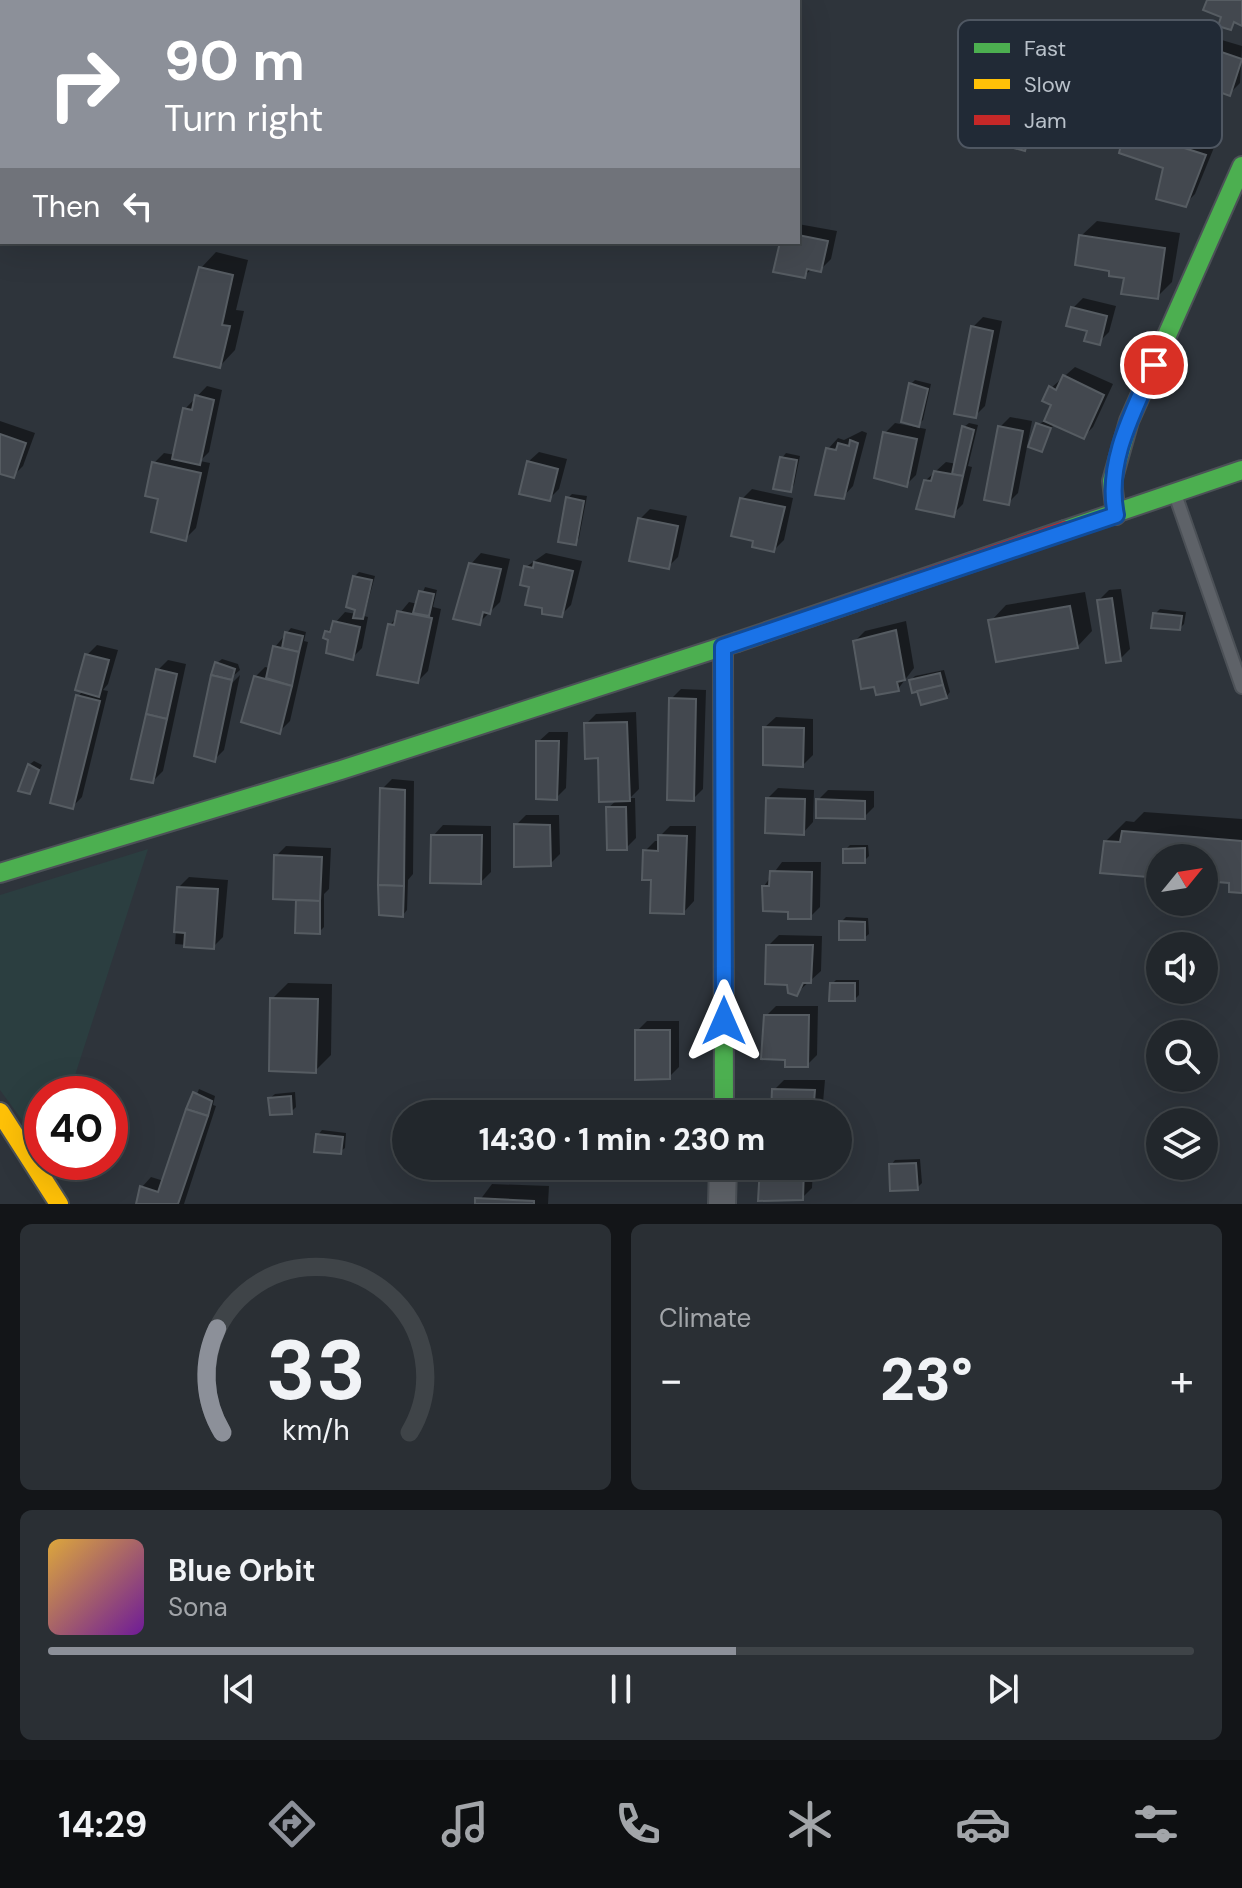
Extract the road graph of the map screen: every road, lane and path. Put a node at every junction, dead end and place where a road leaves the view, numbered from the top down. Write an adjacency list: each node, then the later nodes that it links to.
1 (1242, 166): 4 (street)
2 (1242, 470): 3 (street)
3 (1175, 494): 4 (street); 6 (lane)
4 (1116, 515): 5 (street)
5 (723, 647): 7 (street); 8 (street)
6 (1242, 687)
7 (0, 873)
8 (724, 1100)
9 (0, 1112): 11 (street)
10 (723, 1180): 12 (street)
11 (59, 1204)
12 (722, 1204)

